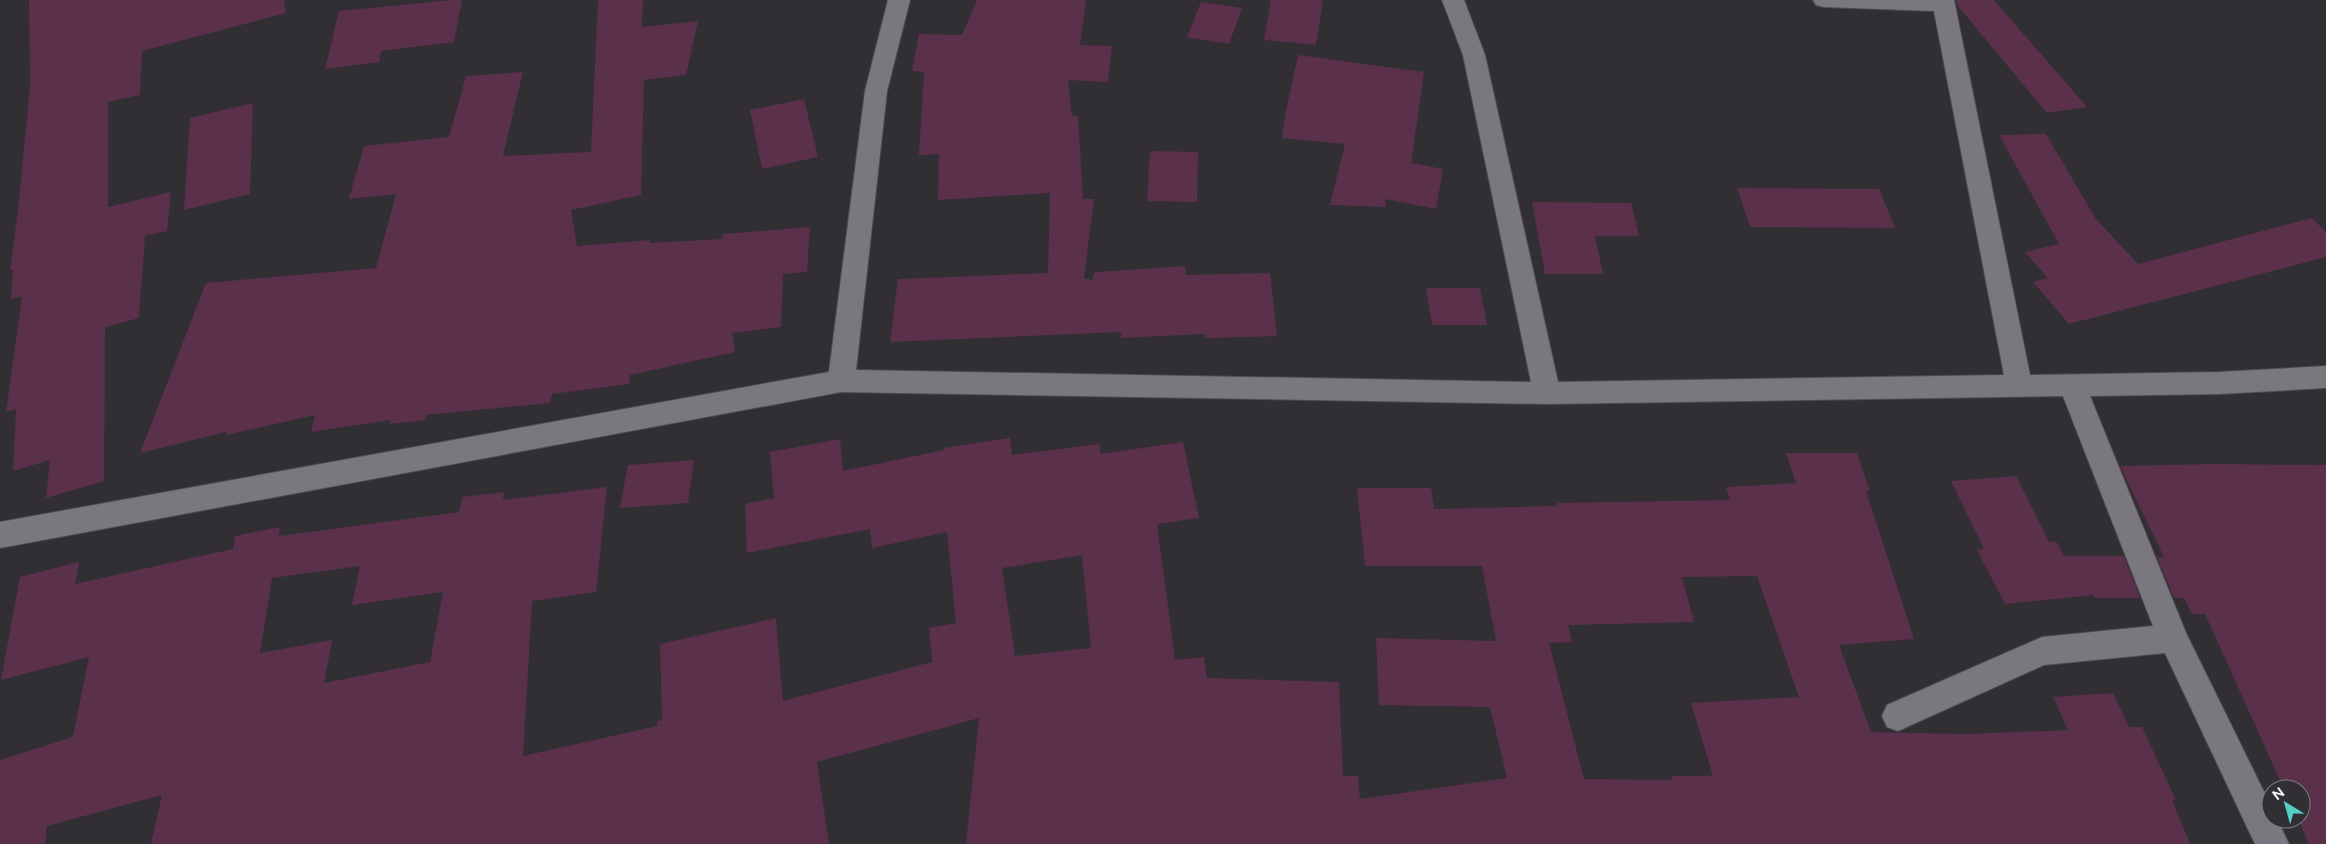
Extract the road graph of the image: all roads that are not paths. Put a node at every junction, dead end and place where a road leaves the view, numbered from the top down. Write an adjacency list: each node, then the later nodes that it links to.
1 (899, 0): 6 (street)
2 (1453, 0): 9 (street)
3 (1824, 0): 4 (street)
4 (1943, 2): 8 (street)
5 (2326, 376): 7 (street)
6 (841, 381): 9 (street); 10 (street)
7 (2072, 384): 8 (street); 11 (street)
8 (2019, 385): 9 (street)
9 (1547, 392)
10 (0, 535)
11 (2173, 638): 12 (street); 13 (street)
12 (1898, 716)
13 (2272, 844)

